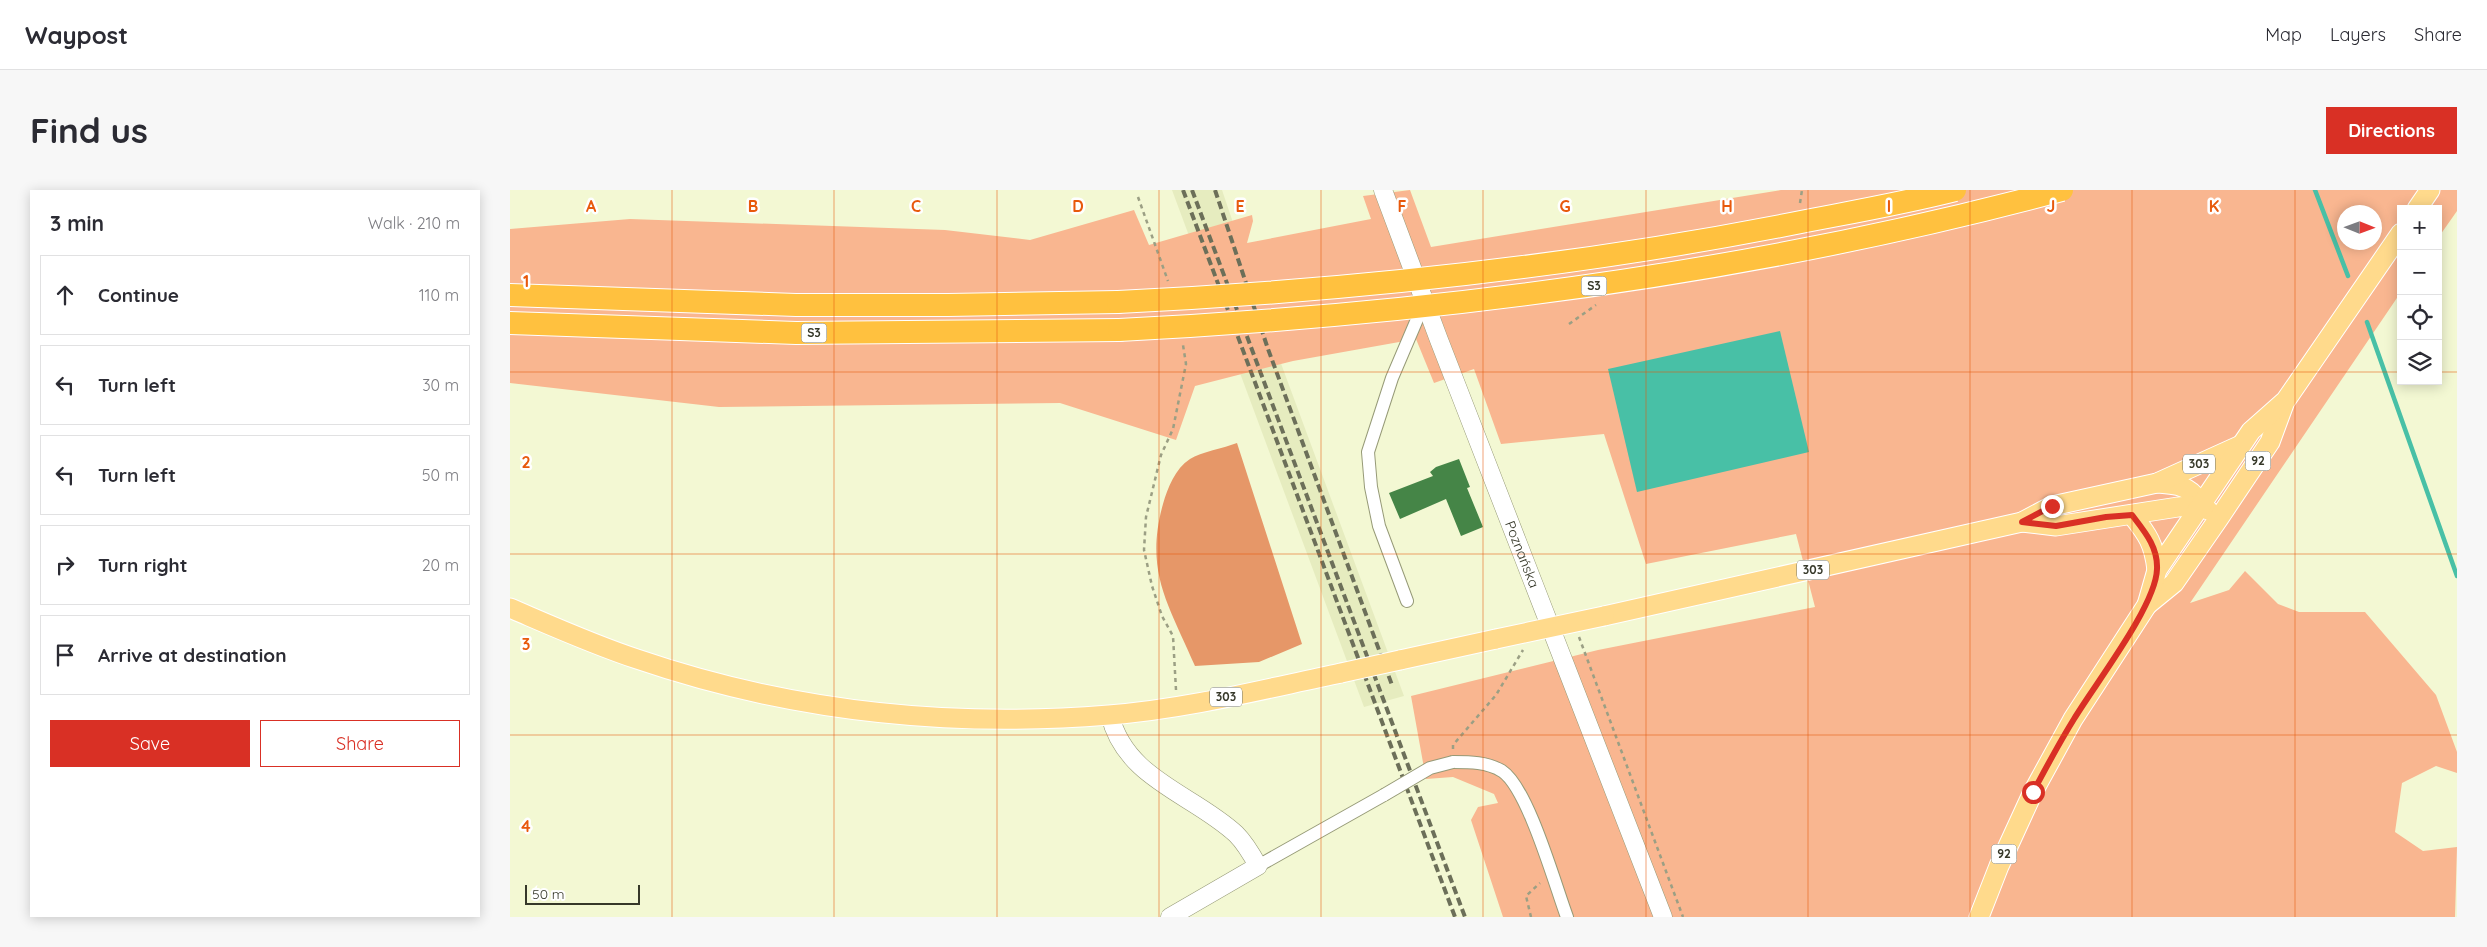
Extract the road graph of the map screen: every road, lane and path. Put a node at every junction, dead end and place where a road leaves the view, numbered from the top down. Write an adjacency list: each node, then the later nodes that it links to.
1 (1383, 190): 8 (street, Poznańska)
2 (1955, 190): 7 (highway, S3, bridge)
3 (2062, 190): 9 (highway, S3, bridge)
4 (2430, 190): 5 (main road)
5 (2421, 205)
6 (2397, 239): 10 (main road, 92)
7 (510, 295)
8 (1424, 302): 19 (street); 29 (street, Poznańska)
9 (510, 323)
10 (2286, 400): 11 (main road, 92); 16 (main road, 92)
11 (2241, 445): 13 (main road, 303); 14 (main road, 92)
12 (1161, 455): 22 (path)
13 (2157, 483): 14 (main road, 303); 17 (main road, 303)
14 (2200, 505): 15 (main road, 303); 16 (main road, 303); 18 (main road, 92)
15 (2132, 515): 17 (main road, 303); 18 (main road)
16 (2220, 518): 20 (main road, 92)
17 (2022, 522): 22 (main road, 303, bridge)
18 (2157, 570): 20 (main road, 92)
19 (1406, 601)
20 (2147, 605): 30 (main road, 92)
21 (510, 608): 23 (main road)
22 (1177, 707): 23 (main road, 303)
23 (1110, 715): 24 (street)
24 (1258, 866): 25 (street, bridge); 26 (street)
25 (1551, 874): 27 (path); 28 (street)
26 (1170, 917)
27 (1530, 917)
28 (1567, 917)
29 (1663, 917)
30 (1979, 917)

